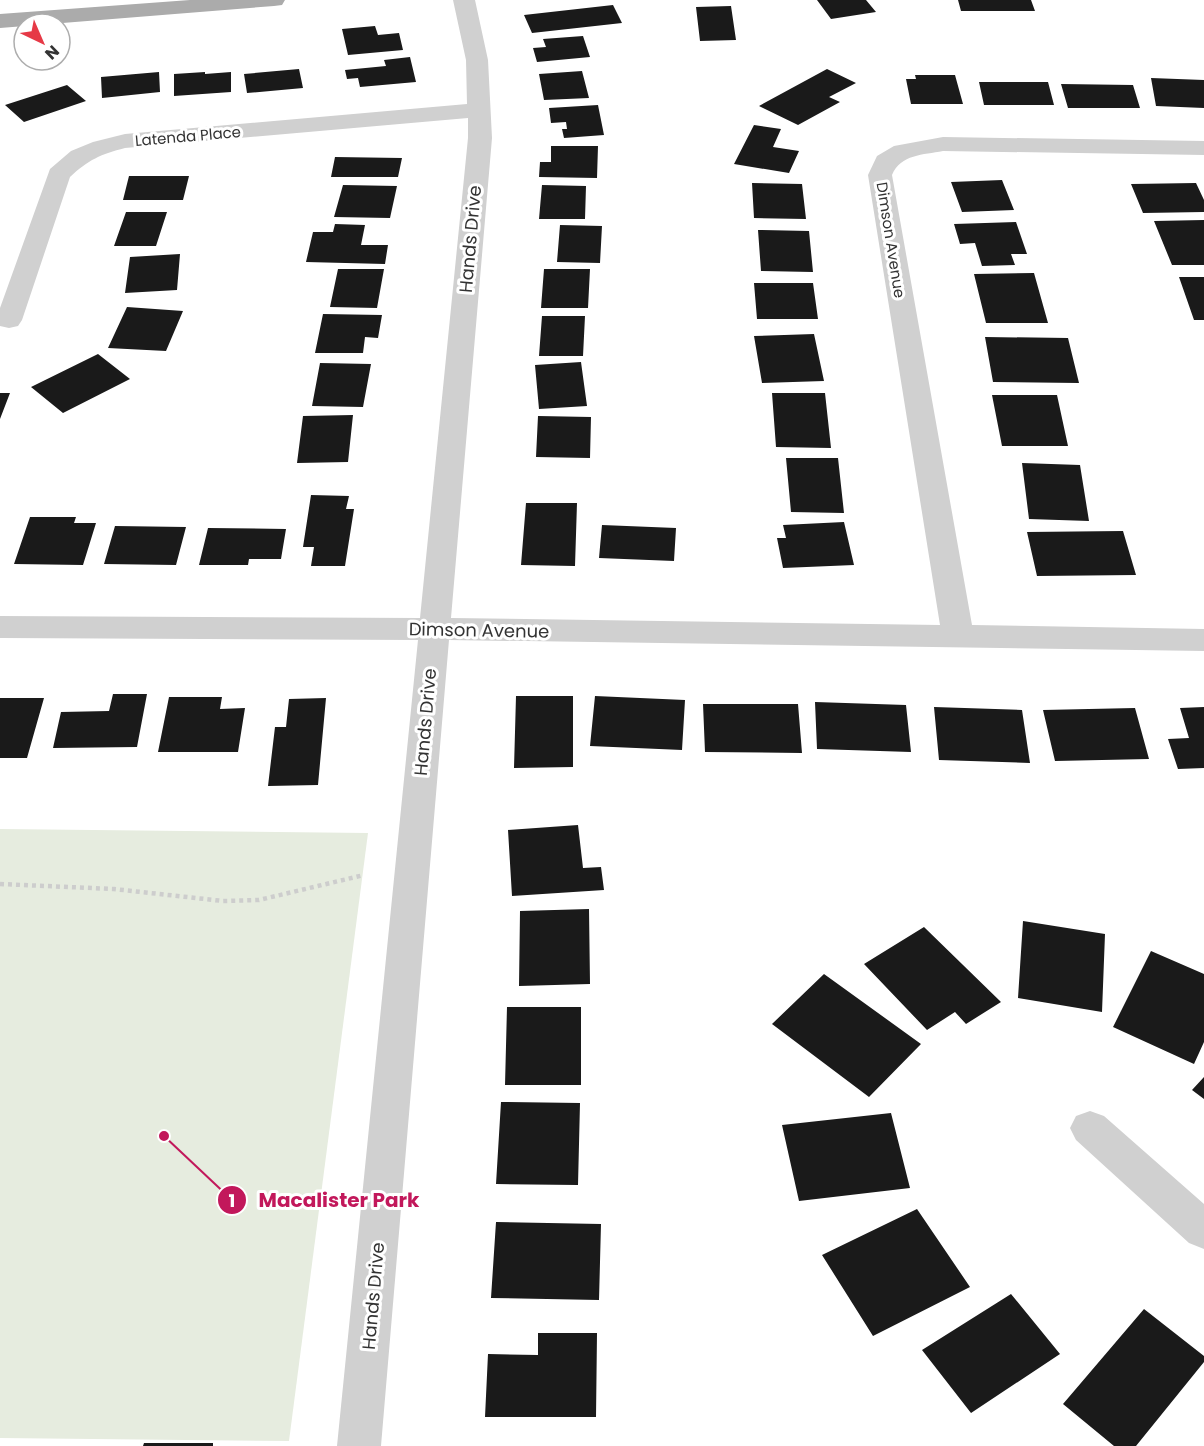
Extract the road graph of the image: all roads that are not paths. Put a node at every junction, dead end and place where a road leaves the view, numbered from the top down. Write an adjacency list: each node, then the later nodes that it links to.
1 (274, 0): 3 (main road)
2 (464, 0): 4 (street, Hands Drive)
3 (0, 21)
4 (479, 110): 6 (street, Latenda Place); 8 (street, Hands Drive)
5 (1204, 147): 9 (street, Dimson Avenue)
6 (9, 320)
7 (0, 627): 8 (street, Dimson Avenue)
8 (434, 629): 9 (street, Dimson Avenue); 13 (street, Hands Drive)
9 (958, 638): 10 (street, Dimson Avenue)
10 (1204, 640)
11 (1090, 1128): 12 (street)
12 (1204, 1230)
13 (359, 1446)

